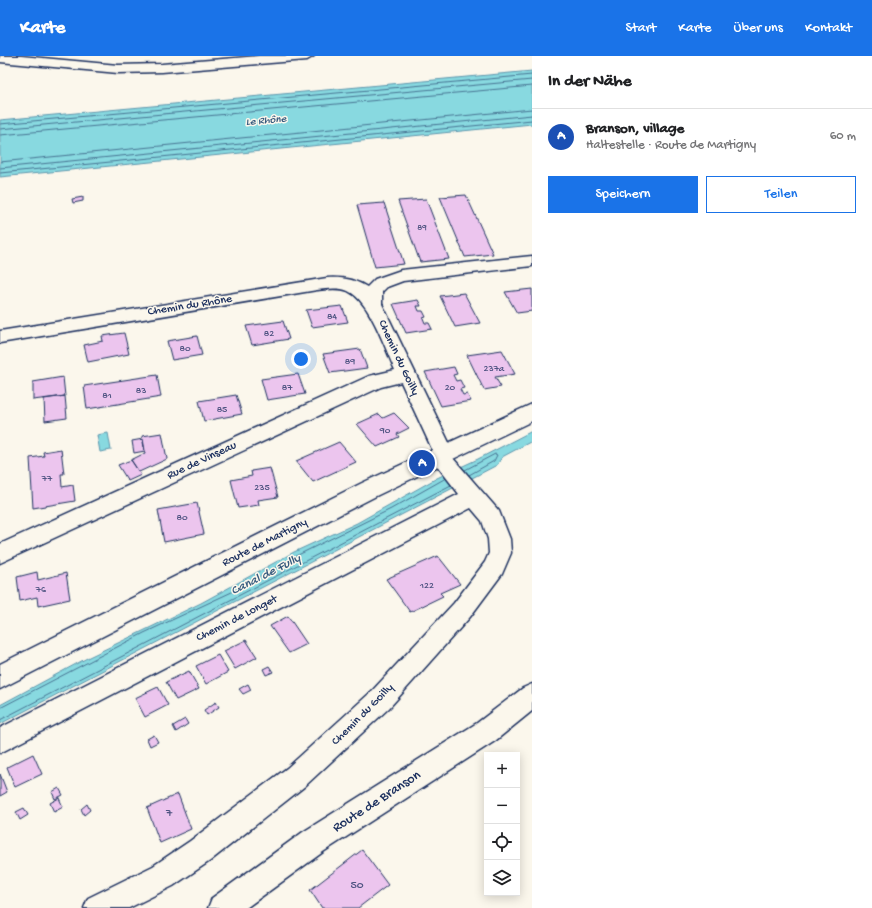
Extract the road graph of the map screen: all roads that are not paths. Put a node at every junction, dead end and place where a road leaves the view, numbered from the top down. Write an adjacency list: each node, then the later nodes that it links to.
1 (307, 56): 2 (street)
2 (0, 58)
3 (532, 261): 4 (street, Chemin du Goilly)
4 (373, 304): 5 (street, Chemin du Rhône); 6 (street, Chemin du Goilly)
5 (0, 337)
6 (406, 374): 8 (street, Chemin du Goilly); 10 (street, Rue de Vinseau)
7 (532, 412): 8 (main road, Route de Martigny)
8 (444, 458): 9 (street, Chemin du Goilly); 11 (main road, Route de Martigny)
9 (471, 493): 13 (street, Chemin de Longet); 14 (street, Chemin du Goilly)
10 (0, 554)
11 (0, 677)
12 (532, 696): 15 (street, Route de Branson)
13 (0, 741)
14 (98, 908)
15 (222, 908)

